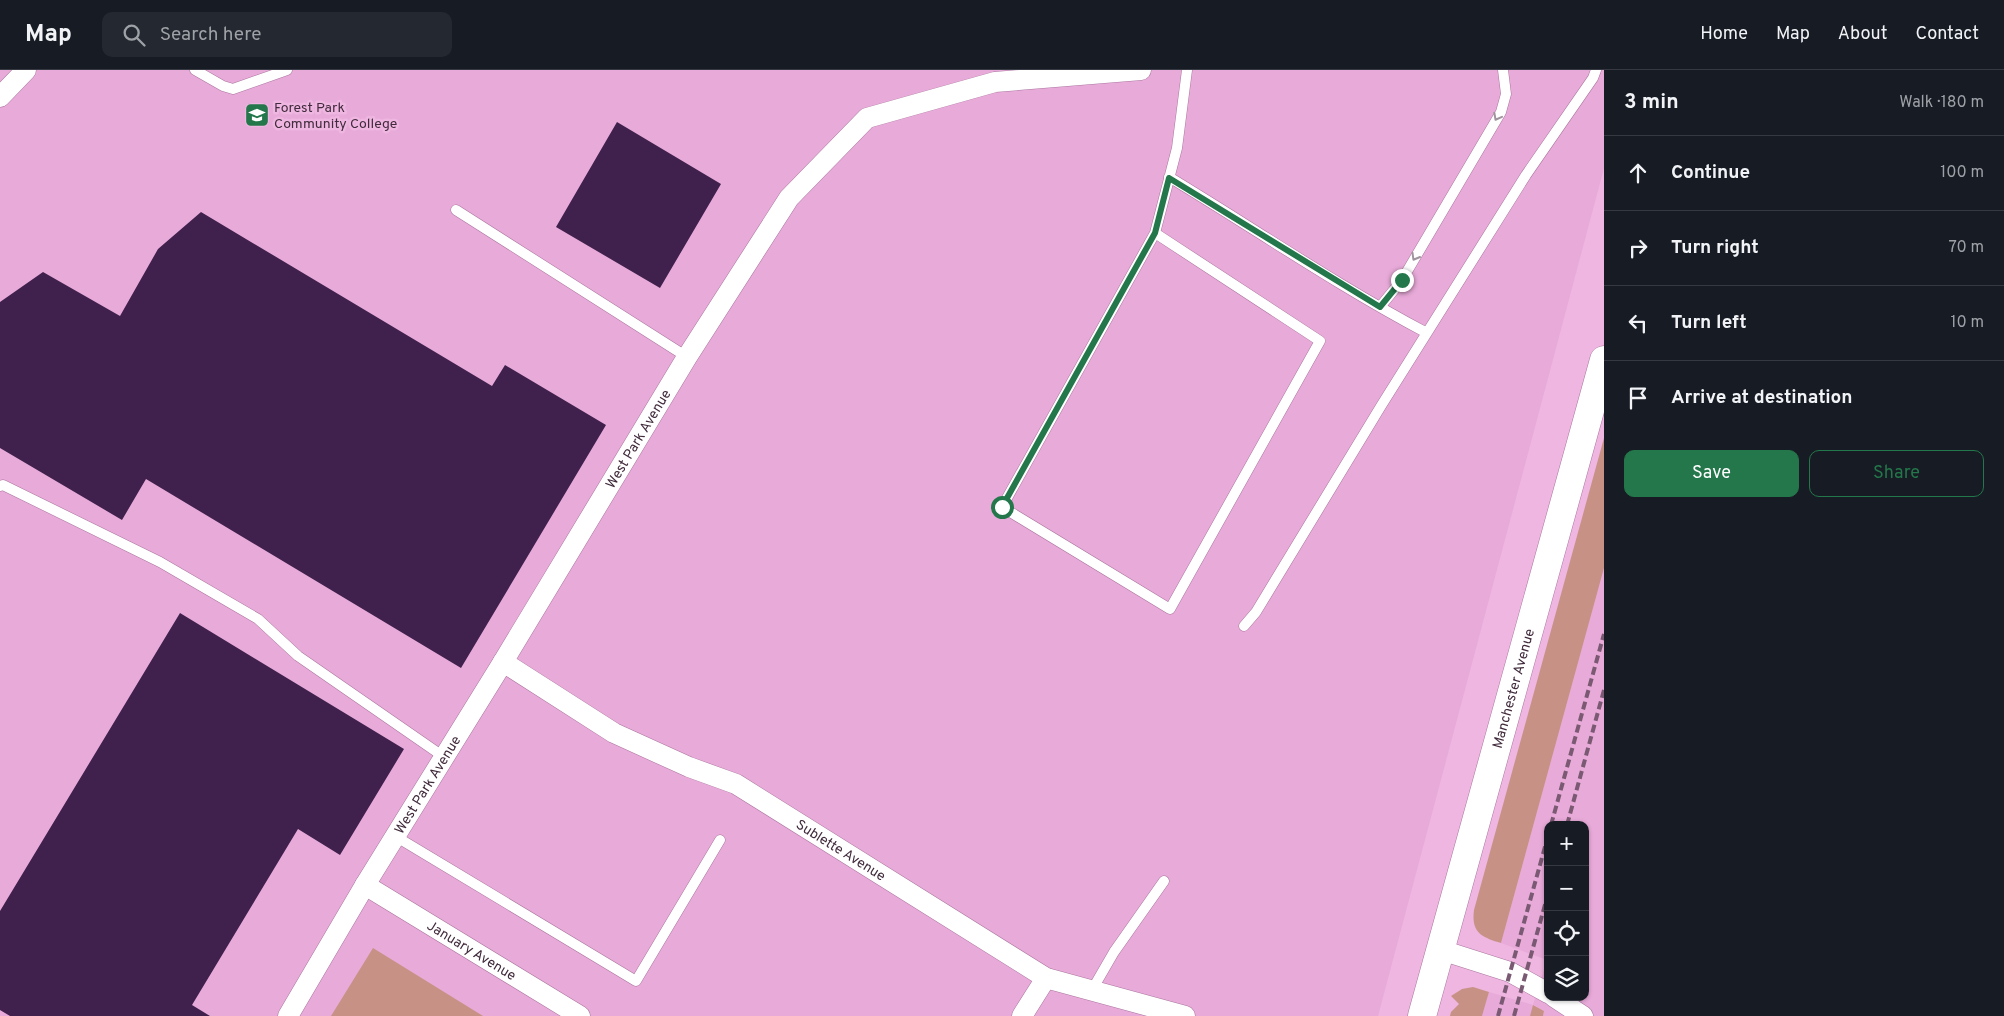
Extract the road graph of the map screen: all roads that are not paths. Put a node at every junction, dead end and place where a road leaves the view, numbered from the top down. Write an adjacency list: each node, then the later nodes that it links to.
1 (26, 70): 9 (street)
2 (195, 70): 3 (lane)
3 (287, 70)
4 (1141, 70): 8 (street, West Park Avenue)
5 (1187, 70): 10 (lane)
6 (1503, 70): 13 (lane, one-way to 13)
7 (1596, 70): 14 (lane)
8 (1071, 73): 15 (street, West Park Avenue)
9 (0, 98)
10 (1169, 178): 12 (lane); 13 (lane)
11 (456, 210): 15 (lane)
12 (1155, 233): 12 (lane)
13 (1380, 307): 14 (lane)
14 (1427, 332): 18 (lane)
15 (687, 357): 19 (street, West Park Avenue)
16 (1604, 360): 25 (main road, Manchester Avenue)
17 (0, 486): 20 (lane)
18 (1244, 626)
19 (503, 662): 20 (street, West Park Avenue); 26 (street, Sublette Avenue)
20 (444, 757): 21 (street, West Park Avenue)
21 (395, 836): 22 (lane); 24 (street, West Park Avenue)
22 (720, 840)
23 (1164, 881): 27 (lane)
24 (365, 885): 30 (street, West Park Avenue); 31 (street, January Avenue)
25 (1441, 950): 28 (street); 34 (main road, Manchester Avenue)
26 (1046, 978): 27 (street, Sublette Avenue); 32 (street)
27 (1092, 990): 33 (street, Sublette Avenue)
28 (1544, 991)
29 (1560, 1001): 35 (street)
30 (288, 1016)
31 (580, 1016)
32 (1022, 1016)
33 (1185, 1016)
34 (1422, 1016)
35 (1583, 1016)

